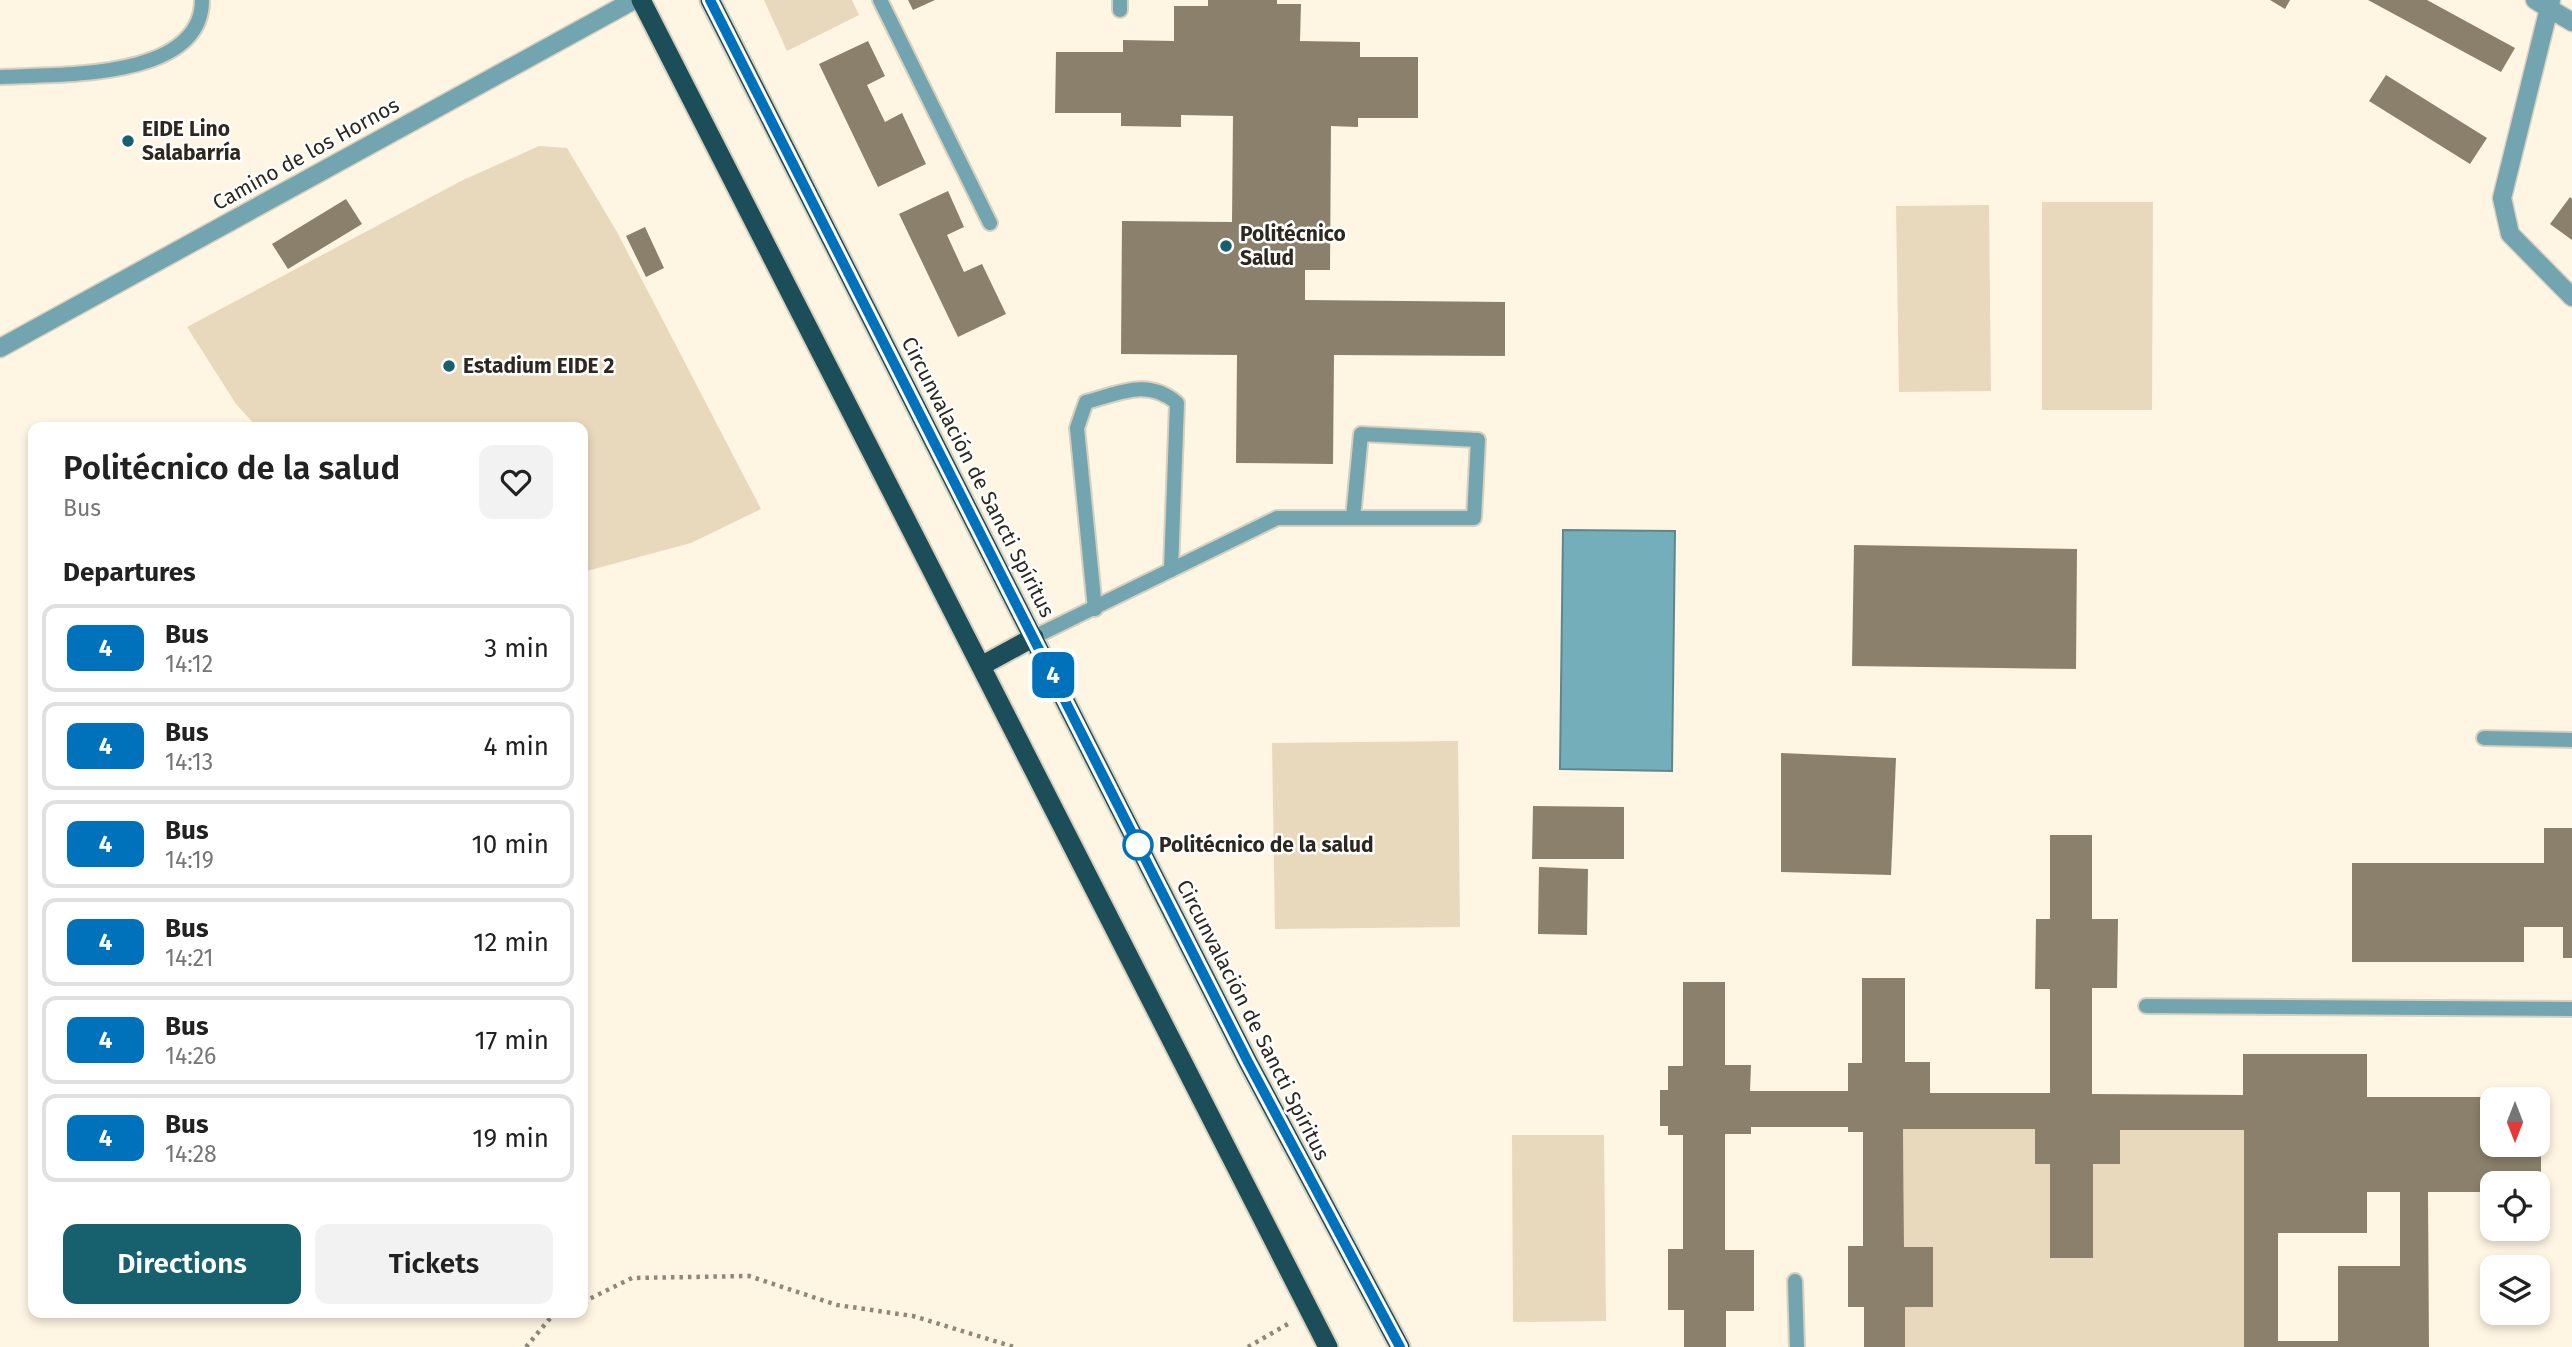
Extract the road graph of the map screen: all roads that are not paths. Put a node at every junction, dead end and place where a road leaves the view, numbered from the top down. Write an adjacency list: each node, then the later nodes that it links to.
1 (202, 0): 8 (lane)
2 (634, 0): 11 (street, Camino de los Hornos)
3 (640, 0): 16 (highway)
4 (710, 0): 15 (highway, Circunvalación de Sancti Spíritus)
5 (880, 0): 9 (lane)
6 (2546, 3): 7 (street); 10 (street)
7 (2572, 22)
8 (0, 77)
9 (990, 223)
10 (2572, 297)
11 (0, 348)
12 (1353, 518): 12 (lane); 13 (lane)
13 (1171, 570): 14 (lane); 14 (lane)
14 (1095, 609): 15 (lane)
15 (1034, 637): 16 (highway); 23 (highway, Circunvalación de Sancti Spíritus)
16 (981, 666): 22 (highway)
17 (2484, 738): 18 (lane)
18 (2572, 740)
19 (2146, 1006): 20 (lane)
20 (2572, 1009)
21 (1795, 1281): 24 (lane)
22 (1328, 1347)
23 (1399, 1347)
24 (1797, 1347)

